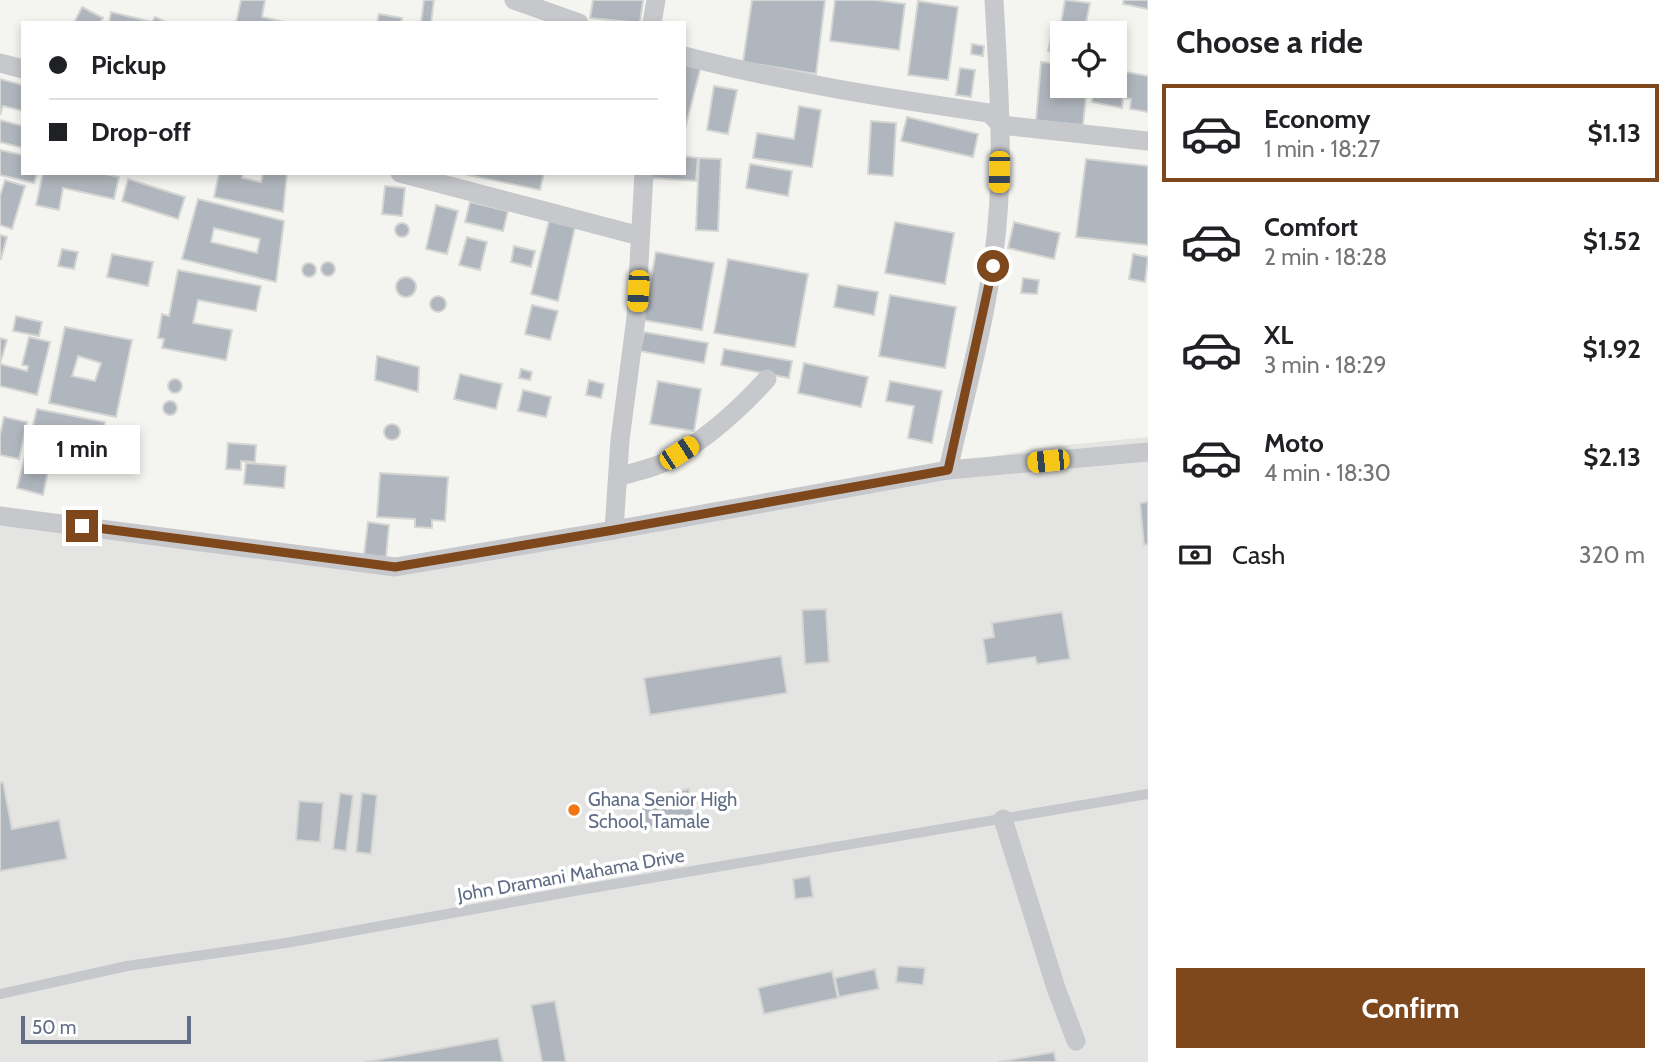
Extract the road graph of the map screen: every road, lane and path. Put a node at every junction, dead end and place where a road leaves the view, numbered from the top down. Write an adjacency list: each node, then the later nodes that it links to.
1 (514, 0): 4 (street)
2 (656, 0): 5 (street)
3 (994, 0): 9 (street)
4 (573, 21)
5 (652, 21)
6 (686, 57): 9 (street)
7 (0, 63): 8 (street)
8 (21, 68)
9 (1000, 125): 10 (street); 16 (street)
10 (1148, 141)
11 (408, 175): 13 (street)
12 (644, 175): 13 (street)
13 (640, 236): 17 (street)
14 (767, 379): 17 (street)
15 (1148, 452): 16 (street)
16 (948, 470): 19 (street)
17 (618, 477): 19 (street)
18 (0, 516): 19 (street)
19 (614, 530)
20 (1148, 794): 21 (lane, John Dramani Mahama Drive)
21 (1003, 819): 22 (lane, John Dramani Mahama Drive); 23 (street)
22 (0, 993)
23 (1076, 1041)

